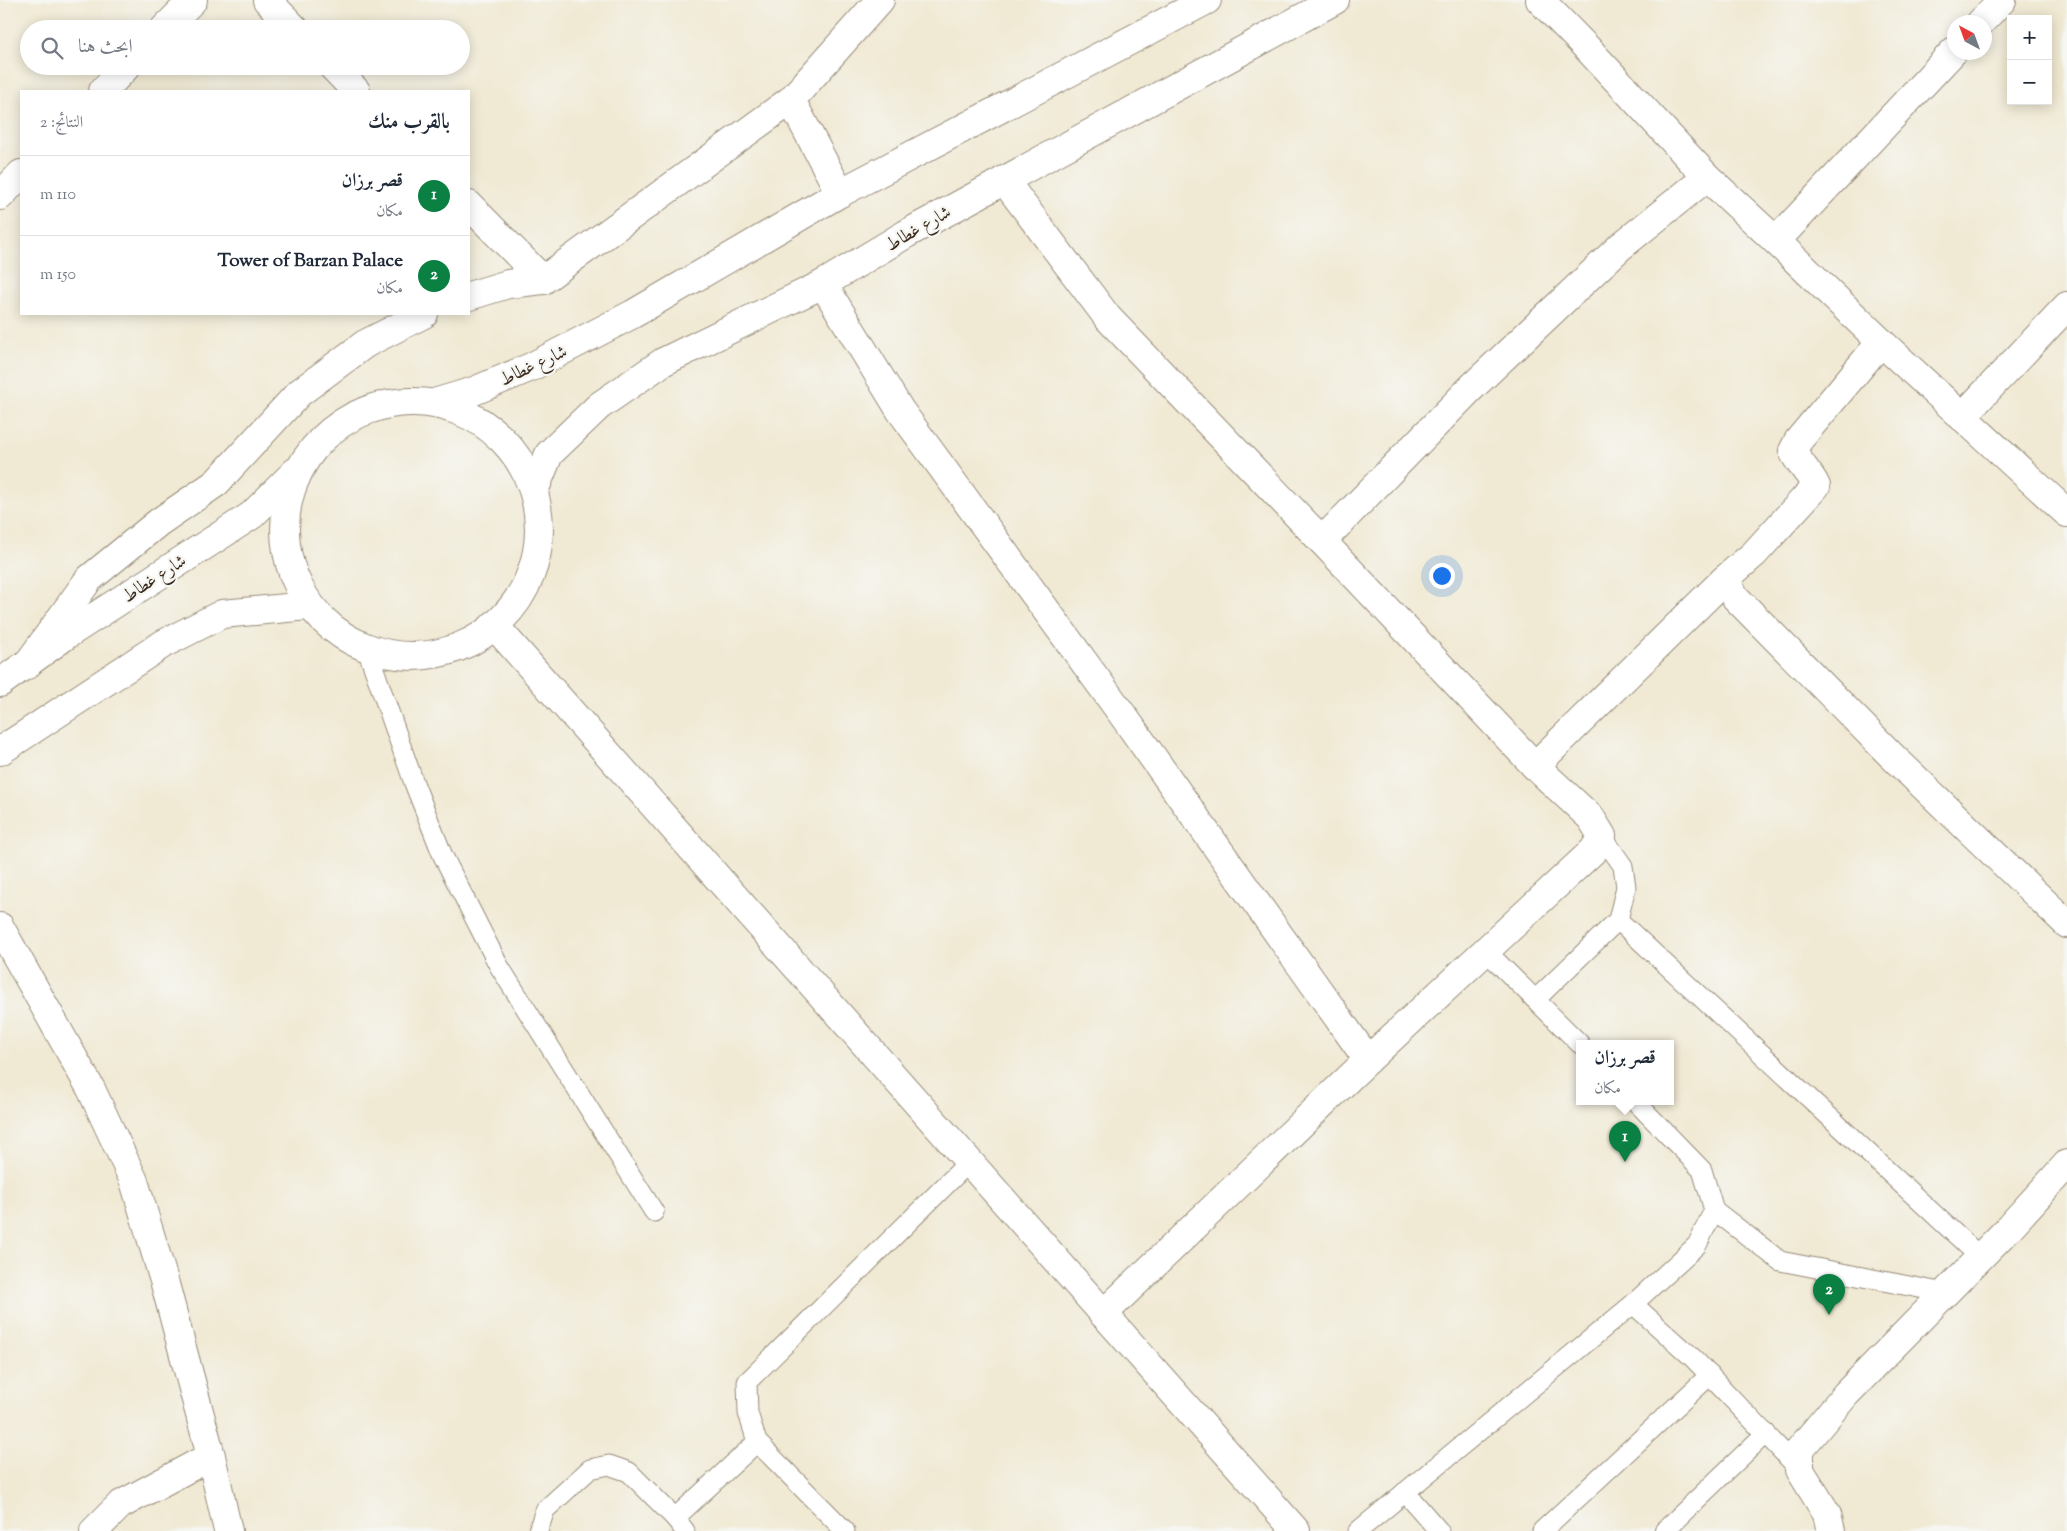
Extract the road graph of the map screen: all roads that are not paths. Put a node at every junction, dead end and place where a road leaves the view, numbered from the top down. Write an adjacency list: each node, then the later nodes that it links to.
1 (193, 0): 9 (street)
2 (267, 0): 10 (street)
3 (880, 0): 16 (street)
4 (1207, 0): 20 (street, شارع غطاط)
5 (1335, 0): 19 (street, شارع غطاط)
6 (1540, 0): 18 (street)
7 (2002, 0): 8 (street)
8 (1988, 15)
9 (173, 20)
10 (286, 20)
11 (1947, 58): 23 (street)
12 (119, 75): 14 (street)
13 (341, 75): 15 (street)
14 (104, 90)
15 (355, 90)
16 (791, 100): 20 (street); 24 (street)
17 (20, 175): 21 (street)
18 (1707, 177): 23 (street); 35 (street)
19 (1004, 180): 25 (street, شارع غطاط); 35 (street)
20 (840, 193): 30 (street, شارع غطاط)
21 (0, 196)
22 (470, 206): 24 (street)
23 (1776, 241): 29 (street)
24 (543, 280): 26 (street)
25 (823, 284): 33 (street, شارع غطاط); 51 (street)
26 (470, 296)
27 (2067, 306): 31 (street)
28 (422, 315): 40 (street)
29 (1881, 342): 31 (street); 36 (street)
30 (434, 403): 32 (street, شارع غطاط); 33 (street)
31 (1962, 417): 34 (street)
32 (301, 465): 37 (street); 40 (street, شارع غطاط)
33 (534, 491): 38 (street)
34 (2067, 513)
35 (1322, 540): 43 (street)
36 (1724, 580): 43 (street); 46 (street)
37 (308, 606): 39 (street); 42 (street)
38 (494, 625): 39 (street); 53 (street)
39 (367, 649): 56 (lane)
40 (27, 665): 41 (street, شارع غطاط)
41 (0, 683)
42 (0, 751)
43 (1536, 766): 44 (street)
44 (1602, 836): 45 (lane); 48 (street)
45 (1618, 920): 49 (lane); 57 (lane)
46 (2067, 924)
47 (0, 927): 64 (street)
48 (1486, 951): 49 (lane); 51 (street)
49 (1536, 1000): 50 (lane)
50 (1576, 1040)
51 (1368, 1060): 60 (street)
52 (1639, 1105): 55 (lane)
53 (969, 1162): 60 (street); 63 (lane)
54 (2067, 1164): 57 (street)
55 (1714, 1210): 58 (lane); 59 (lane)
56 (654, 1212)
57 (1980, 1257): 58 (street)
58 (1945, 1293): 65 (street)
59 (1633, 1304): 61 (lane); 66 (lane)
60 (1104, 1314): 72 (street)
61 (1710, 1375): 62 (lane); 75 (lane)
62 (1766, 1433): 65 (lane); 76 (lane)
63 (757, 1442): 67 (lane); 71 (lane)
64 (211, 1456): 68 (street); 69 (street)
65 (1800, 1470): 77 (street)
66 (1405, 1492): 73 (lane); 74 (lane)
67 (680, 1524): 70 (lane)
68 (94, 1531)
69 (228, 1531)
70 (538, 1531)
71 (845, 1531)
72 (1296, 1531)
73 (1358, 1531)
74 (1439, 1531)
75 (1542, 1531)
76 (1664, 1531)
77 (1830, 1531)

